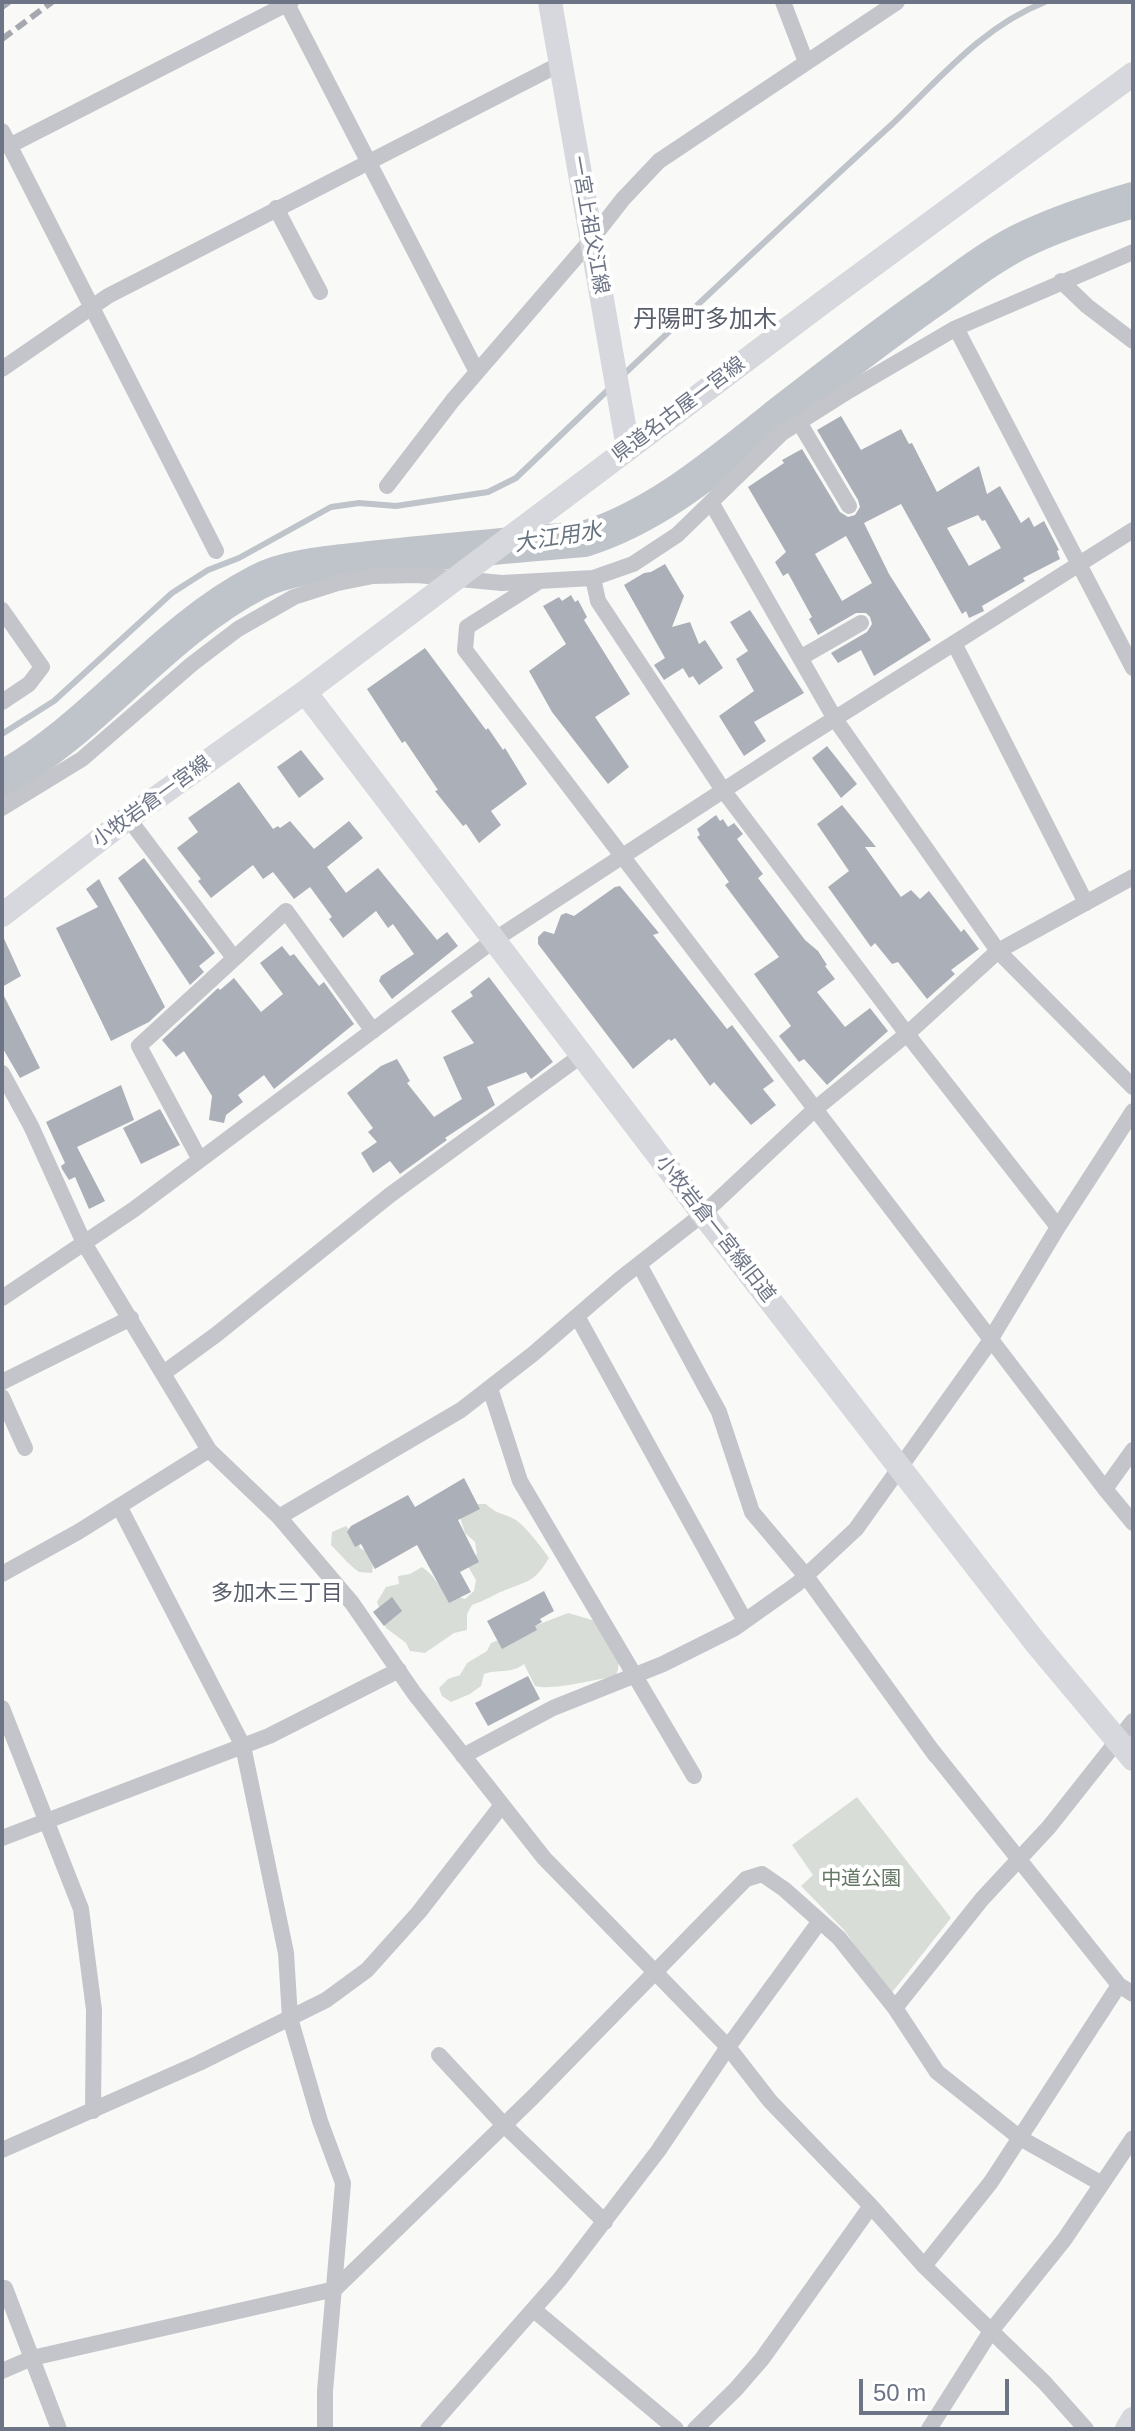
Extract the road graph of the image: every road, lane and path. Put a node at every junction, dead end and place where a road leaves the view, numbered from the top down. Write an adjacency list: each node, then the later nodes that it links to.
1 (550, 2): 6 (main road, 一宮上祖父江線)
2 (783, 2): 5 (street)
3 (897, 2): 5 (street)
4 (288, 3): 8 (street); 9 (street)
5 (806, 62): 11 (street)
6 (560, 64): 9 (street); 11 (main road, 一宮上祖父江線)
7 (1133, 74): 21 (main road, 県道名古屋一宮線)
8 (6, 138): 15 (street)
9 (368, 161): 10 (street); 19 (street)
10 (276, 208): 14 (street); 15 (street)
11 (591, 240): 19 (street); 21 (main road, 一宮上祖父江線)
12 (1133, 252): 13 (street)
13 (1061, 281): 16 (street); 17 (street)
14 (320, 292)
15 (90, 308): 18 (street); 26 (street)
16 (956, 328): 20 (street); 27 (street)
17 (1133, 341)
18 (2, 369)
19 (477, 372): 22 (street)
20 (799, 422): 23 (street); 24 (street)
21 (628, 448): 28 (main road, 県道名古屋一宮線)
22 (387, 486)
23 (711, 502): 29 (street); 34 (street)
24 (849, 506)
25 (1133, 530): 27 (street)
26 (216, 551)
27 (1080, 564): 33 (street); 35 (street)
28 (459, 575): 30 (street); 36 (main road, 県道名古屋一宮線); 40 (street)
29 (593, 578): 30 (street); 39 (street)
30 (540, 581): 42 (street)
31 (2, 610): 37 (street)
32 (861, 623): 34 (street)
33 (954, 643): 38 (street); 44 (street)
34 (800, 658): 38 (street)
35 (1133, 668)
36 (305, 692): 41 (main road, 小牧岩倉一宮線); 46 (main road, 小牧岩倉一宮線旧道)
37 (2, 702)
38 (835, 719): 39 (street); 47 (street)
39 (723, 790): 42 (street); 50 (street)
40 (2, 808)
41 (128, 818): 45 (main road, 小牧岩倉一宮線); 48 (street)
42 (621, 856): 46 (street); 54 (street)
43 (1133, 877): 44 (street)
44 (1086, 903): 47 (street)
45 (2, 915)
46 (494, 940): 49 (street); 51 (main road, 小牧岩倉一宮線旧道)
47 (998, 951): 50 (street); 53 (street)
48 (234, 958): 49 (street); 56 (street)
49 (373, 1031): 56 (street)
50 (907, 1034): 54 (street); 58 (street)
51 (582, 1055): 57 (main road, 小牧岩倉一宮線旧道); 65 (street)
52 (2, 1073): 59 (street)
53 (1133, 1087)
54 (814, 1110): 57 (street); 64 (street)
55 (1133, 1111): 58 (street)
56 (200, 1160): 59 (street)
57 (703, 1214): 60 (street); 72 (main road, 小牧岩倉一宮線旧道)
58 (1058, 1227): 64 (street)
59 (84, 1243): 61 (street); 63 (street)
60 (639, 1264): 62 (street); 78 (street)
61 (2, 1298)
62 (577, 1316): 67 (street); 79 (street)
63 (131, 1318): 65 (street); 66 (street)
64 (991, 1338): 72 (street); 73 (street)
65 (165, 1372): 70 (street)
66 (2, 1382)
67 (490, 1388): 75 (street); 81 (street)
68 (2, 1397): 69 (street)
69 (25, 1448)
70 (209, 1450): 74 (street); 75 (street)
71 (1133, 1450): 73 (street)
72 (901, 1468): 78 (street); 83 (main road, 小牧岩倉一宮線旧道)
73 (1105, 1489): 76 (street)
74 (119, 1506): 77 (street); 84 (street)
75 (279, 1517): 80 (street)
76 (1133, 1523)
77 (2, 1574)
78 (806, 1576): 79 (street); 91 (street)
79 (745, 1621): 81 (street)
80 (399, 1670): 84 (street); 85 (street)
81 (636, 1676): 85 (street); 87 (street)
82 (2, 1708): 89 (street)
83 (1125, 1730): 86 (main road, 小牧岩倉一宮線旧道); 91 (street)
84 (243, 1746): 89 (street); 96 (street)
85 (463, 1756): 88 (street)
86 (1133, 1759)
87 (694, 1776)
88 (502, 1805): 93 (street); 96 (street)
89 (47, 1821): 90 (street); 99 (street)
90 (2, 1838)
91 (1018, 1860): 94 (street); 95 (street)
92 (820, 1921): 93 (street); 95 (street); 97 (street)
93 (655, 1972): 97 (street); 100 (street)
94 (1126, 1989): 101 (street)
95 (895, 2008): 101 (street)
96 (290, 2018): 99 (street); 109 (street)
97 (728, 2047): 105 (street); 106 (street)
98 (439, 2055): 100 (street)
99 (93, 2111): 103 (street)
100 (504, 2125): 106 (street); 109 (street)
101 (1020, 2138): 104 (street); 107 (street)
102 (1133, 2138): 104 (street)
103 (2, 2150)
104 (1102, 2184): 111 (street)
105 (871, 2206): 107 (street); 119 (street)
106 (605, 2222): 110 (street)
107 (924, 2266): 111 (street)
108 (5, 2288): 112 (street)
109 (335, 2289): 112 (street); 116 (street)
110 (534, 2310): 117 (street); 118 (street)
111 (991, 2331): 120 (street); 121 (street)
112 (32, 2358): 113 (street); 115 (street)
113 (2, 2371)
114 (1133, 2419): 122 (main road)
115 (59, 2429)
116 (325, 2429)
117 (428, 2429)
118 (676, 2429)
119 (695, 2429)
120 (929, 2429)
121 (1086, 2429)
122 (1127, 2429)

